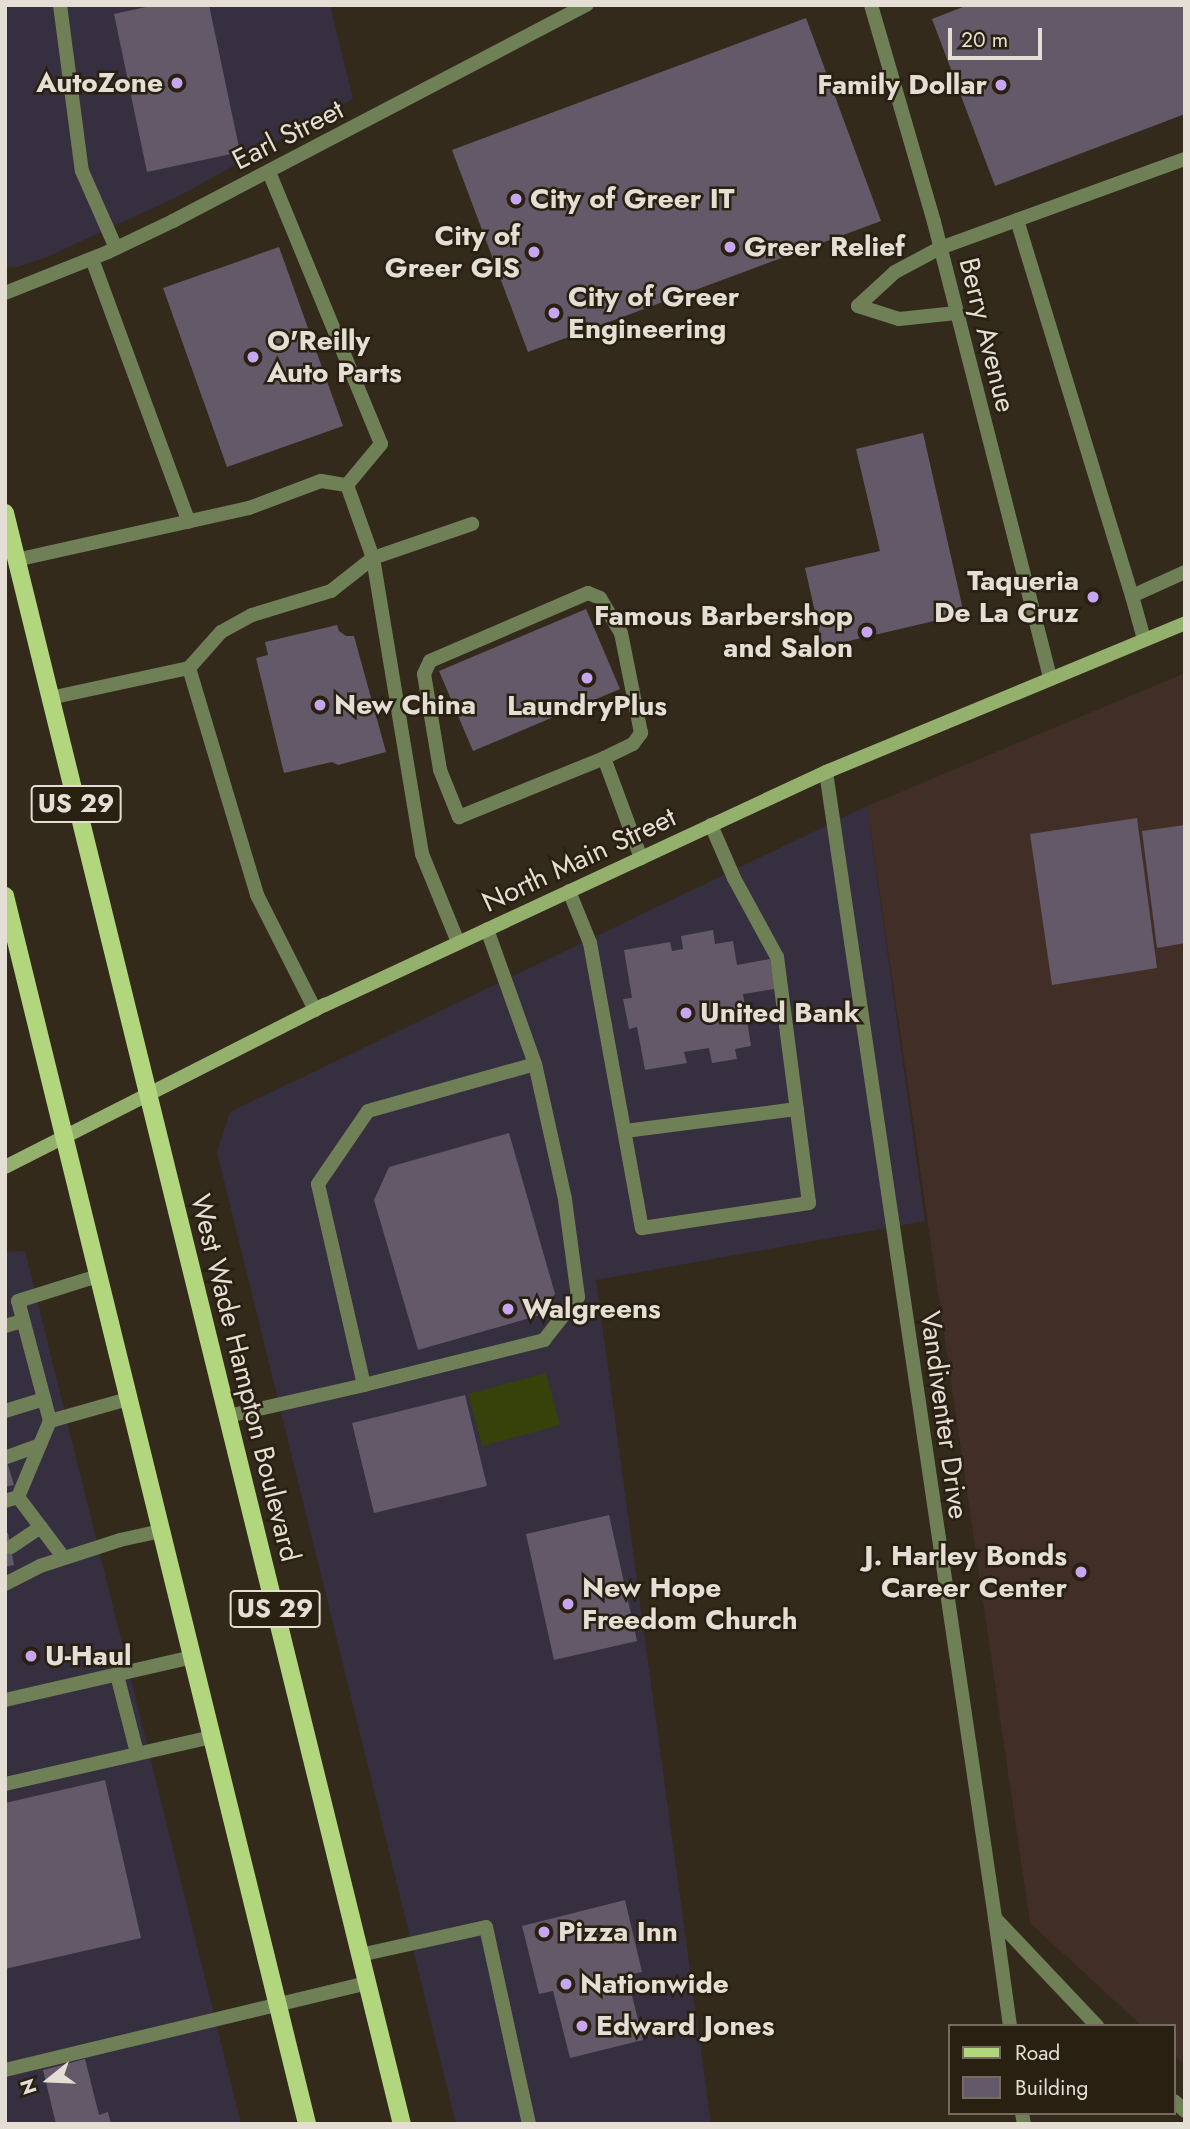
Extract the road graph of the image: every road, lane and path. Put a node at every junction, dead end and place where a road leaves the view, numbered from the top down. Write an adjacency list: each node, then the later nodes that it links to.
1 (60, 5): 7 (street)
2 (587, 5): 5 (street, Earl Street)
3 (871, 5): 8 (street, Berry Avenue)
4 (1185, 159): 6 (street)
5 (269, 172): 7 (street, Earl Street); 12 (street)
6 (1017, 220): 8 (street); 19 (street)
7 (116, 248): 9 (street, Earl Street)
8 (940, 248): 11 (street, Berry Avenue); 11 (street)
9 (92, 259): 10 (street, Earl Street); 14 (street)
10 (5, 293)
11 (956, 313): 23 (street, Berry Avenue)
12 (347, 485): 14 (street); 16 (street)
13 (5, 513): 17 (main road, US 29)
14 (189, 522): 17 (street)
15 (472, 524): 16 (street)
16 (373, 558): 22 (street); 32 (street)
17 (11, 561): 24 (main road, US 29)
18 (1185, 572): 19 (street)
19 (1132, 596): 21 (street)
20 (1185, 623): 21 (main road, North Main Street)
21 (1144, 639): 23 (main road, North Main Street)
22 (189, 668): 24 (street); 33 (street)
23 (1050, 677): 26 (main road, North Main Street)
24 (50, 698): 35 (main road, US 29)
25 (604, 758): 25 (street); 28 (street)
26 (826, 772): 27 (main road, North Main Street); 64 (street, Vandiventer Drive)
27 (711, 825): 28 (main road, North Main Street); 36 (street)
28 (641, 858): 29 (main road, North Main Street)
29 (569, 891): 31 (main road, North Main Street); 37 (street)
30 (7, 907): 38 (main road)
31 (487, 929): 32 (main road, North Main Street); 34 (street)
32 (458, 942): 33 (main road, North Main Street)
33 (315, 1010): 35 (main road, North Main Street)
34 (535, 1064): 44 (street); 44 (street)
35 (148, 1094): 38 (main road, North Main Street); 48 (main road, West Wade Hampton Boulevard / US 29)
36 (797, 1109): 37 (street); 37 (street)
37 (625, 1131)
38 (64, 1137): 39 (main road, North Main Street); 40 (main road)
39 (5, 1167)
40 (99, 1276): 41 (street); 46 (main road)
41 (12, 1300): 42 (street)
42 (23, 1321): 43 (street); 45 (street)
43 (5, 1326)
44 (364, 1385): 48 (street)
45 (44, 1399): 47 (street); 49 (street)
46 (128, 1399): 49 (street); 54 (main road)
47 (5, 1411)
48 (228, 1416): 65 (main road, West Wade Hampton Boulevard / US 29)
49 (50, 1422): 50 (street)
50 (40, 1445): 51 (street); 52 (street)
51 (7, 1457)
52 (12, 1499): 53 (street)
53 (41, 1527): 55 (street); 56 (street)
54 (161, 1531): 56 (street); 58 (main road)
55 (11, 1547)
56 (64, 1558): 57 (street)
57 (5, 1584)
58 (192, 1657): 59 (street); 61 (main road)
59 (117, 1675): 60 (street); 62 (street)
60 (5, 1700)
61 (212, 1737): 62 (street); 67 (main road)
62 (137, 1753): 63 (street)
63 (5, 1784)
64 (995, 1918): 68 (street, Vandiventer Drive); 69 (street)
65 (360, 1955): 66 (main road, West Wade Hampton Boulevard / US 29); 73 (street)
66 (367, 1983): 67 (street); 72 (main road, West Wade Hampton Boulevard / US 29)
67 (278, 2003): 70 (street); 71 (main road)
68 (1010, 2024)
69 (1095, 2024)
70 (5, 2070)
71 (307, 2124)
72 (402, 2124)
73 (529, 2124)

